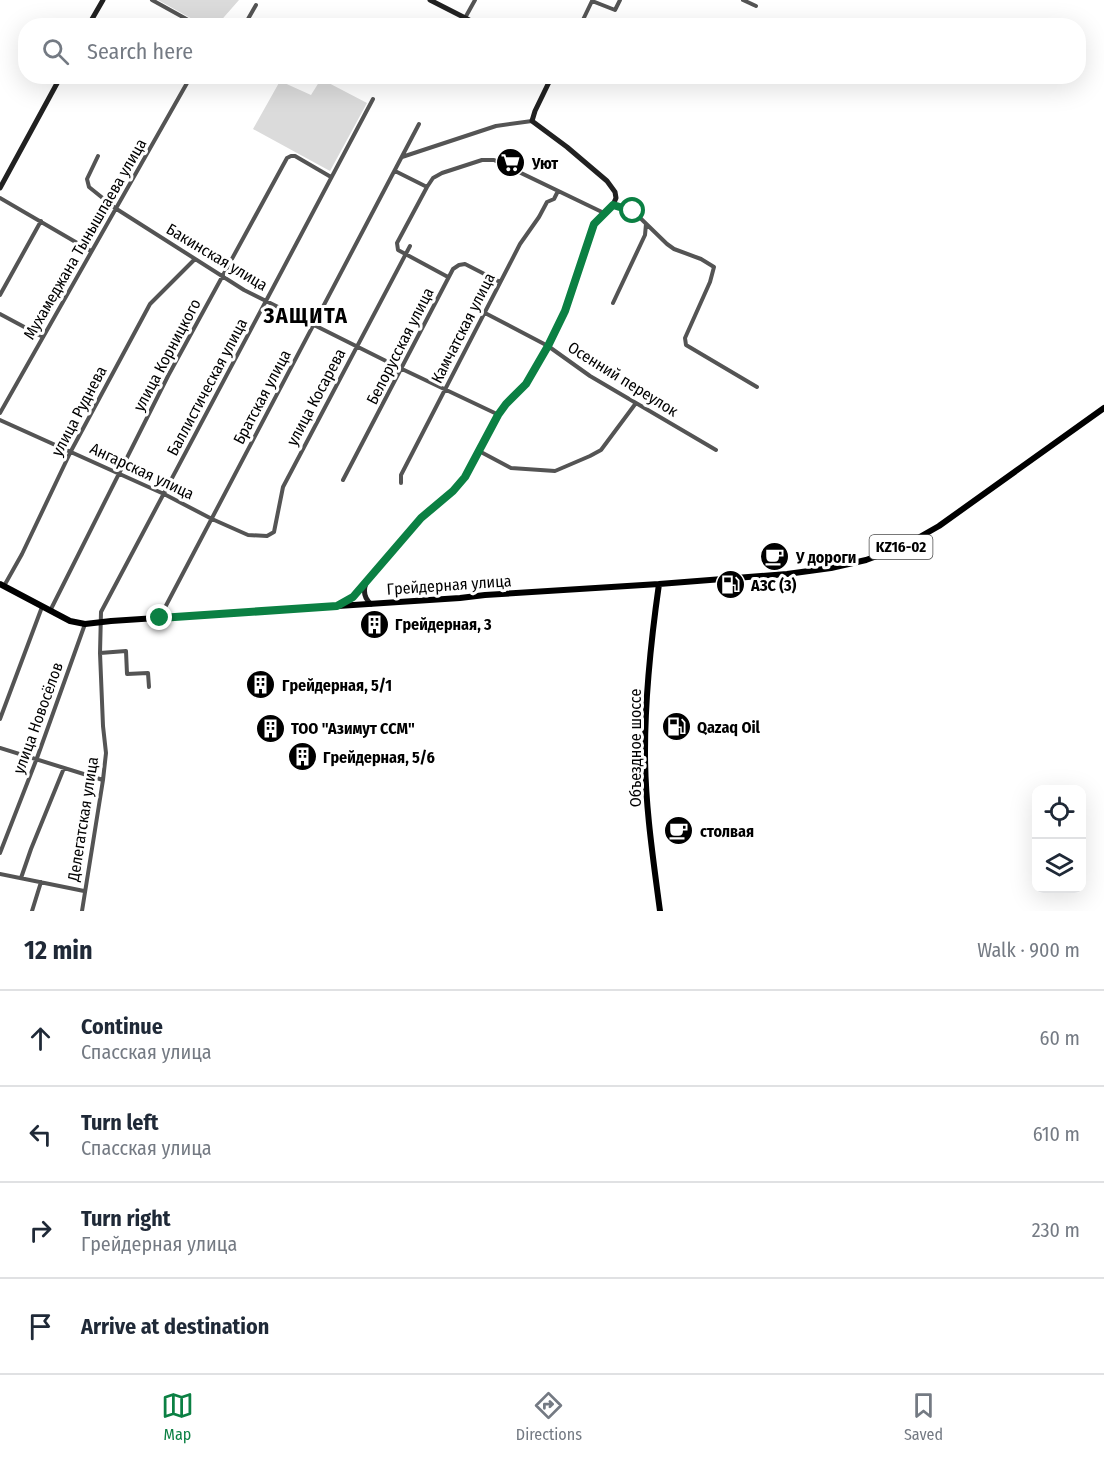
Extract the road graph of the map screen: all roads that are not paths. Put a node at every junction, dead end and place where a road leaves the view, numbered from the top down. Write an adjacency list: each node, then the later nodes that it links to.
1 (103, 0): 10 (street)
2 (152, 0): 11 (street)
3 (430, 0): 13 (street)
4 (475, 0): 13 (street)
5 (620, 0): 7 (street)
6 (743, 0): 9 (street)
7 (592, 1): 14 (street)
8 (256, 5): 12 (street)
9 (756, 6)
10 (93, 18)
11 (185, 18)
12 (249, 18)
13 (464, 18)
14 (584, 18)
15 (57, 84): 26 (street)
16 (186, 84): 30 (street, Мухамеджана Тынышпаева улица)
17 (548, 84): 19 (street)
18 (373, 99): 24 (street, Баллистическая улица)
19 (532, 121): 22 (street); 29 (street)
20 (419, 124): 22 (street, Братская улица)
21 (99, 156): 30 (street, Бакинская улица)
22 (402, 157): 23 (street, Братская улица)
23 (395, 171): 25 (street); 46 (street, Братская улица)
24 (331, 177): 38 (street, улица Корницкого); 42 (street, Баллистическая улица)
25 (427, 187): 27 (street); 36 (street)
26 (0, 189)
27 (558, 191): 31 (street); 40 (street, Камчатская улица)
28 (0, 198): 32 (street)
29 (613, 205): 31 (street); 33 (street)
30 (115, 208): 35 (street, Мухамеджана Тынышпаева улица); 37 (street, Бакинская улица)
31 (604, 213): 48 (street)
32 (41, 221): 35 (street); 41 (street)
33 (646, 223): 43 (street); 51 (street)
34 (410, 246): 36 (street, улица Косарева)
35 (91, 251): 47 (street, Мухамеджана Тынышпаева улица)
36 (406, 255): 39 (street); 49 (street, улица Косарева)
37 (195, 259): 38 (street, Бакинская улица); 59 (street, улица Руднева)
38 (223, 276): 42 (street, Бакинская улица); 61 (street, улица Корницкого)
39 (448, 277): 40 (street, Белорусская улица); 50 (street, Белорусская улица)
40 (500, 282): 44 (street, Камчатская улица)
41 (0, 295)
42 (266, 301): 46 (street, Бакинская улица); 64 (street, Баллистическая улица)
43 (613, 303)
44 (485, 313): 48 (street, Осенний переулок); 52 (street, Камчатская улица)
45 (0, 314): 47 (street)
46 (314, 324): 49 (street, Бакинская улица); 65 (street, Братская улица)
47 (43, 337): 55 (street, Мухамеджана Тынышпаева улица)
48 (548, 346): 53 (street, Осенний переулок); 56 (street)
49 (358, 347): 50 (street, Бакинская улица); 66 (street, улица Косарева)
50 (402, 369): 52 (street, Бакинская улица); 62 (street, Белорусская улица)
51 (757, 387)
52 (445, 389): 56 (street, Бакинская улица); 63 (street, Камчатская улица)
53 (636, 403): 58 (street, Осенний переулок); 60 (street)
54 (1104, 408): 68 (main road, KZ16-02)
55 (0, 413)
56 (498, 415): 60 (street)
57 (0, 420): 59 (street, Ангарская улица)
58 (716, 450)
59 (71, 451): 61 (street, Ангарская улица); 69 (street, улица Руднева)
60 (479, 451): 67 (street)
61 (118, 473): 64 (street, Ангарская улица); 73 (street, улица Корницкого)
62 (343, 480)
63 (401, 483)
64 (164, 494): 65 (street, Ангарская улица); 76 (street, Баллистическая улица)
65 (212, 519): 66 (street, Ангарская улица); 74 (street, Братская улица)
66 (274, 532)
67 (367, 581): 70 (street); 71 (street)
68 (659, 584): 70 (main road, Грейдерная улица / KZ16-02); 91 (main road, Объездное шоссе)
69 (2, 585): 72 (main road, Грейдерная улица / KZ16-02)
70 (371, 604): 71 (main road, Грейдерная улица / KZ16-02)
71 (337, 606): 74 (main road, Грейдерная улица / KZ16-02)
72 (43, 607): 73 (main road, Грейдерная улица / KZ16-02); 79 (street)
73 (50, 611): 75 (main road, Грейдерная улица / KZ16-02)
74 (160, 618): 76 (main road, Грейдерная улица / KZ16-02)
75 (85, 624): 76 (main road, Грейдерная улица / KZ16-02); 81 (street, улица Новосёлов)
76 (100, 624): 77 (street, Делегатская улица)
77 (100, 652): 78 (street); 83 (street, Делегатская улица)
78 (149, 687)
79 (0, 719)
80 (0, 748): 81 (street)
81 (37, 758): 82 (street); 84 (street, улица Новосёлов)
82 (64, 768): 83 (street); 86 (street)
83 (103, 780): 88 (street, Делегатская улица)
84 (0, 853)
85 (0, 874): 86 (street)
86 (21, 878): 87 (street)
87 (41, 882): 88 (street); 89 (street)
88 (84, 891): 90 (street, Делегатская улица)
89 (32, 911)
90 (81, 911)
91 (660, 911)

